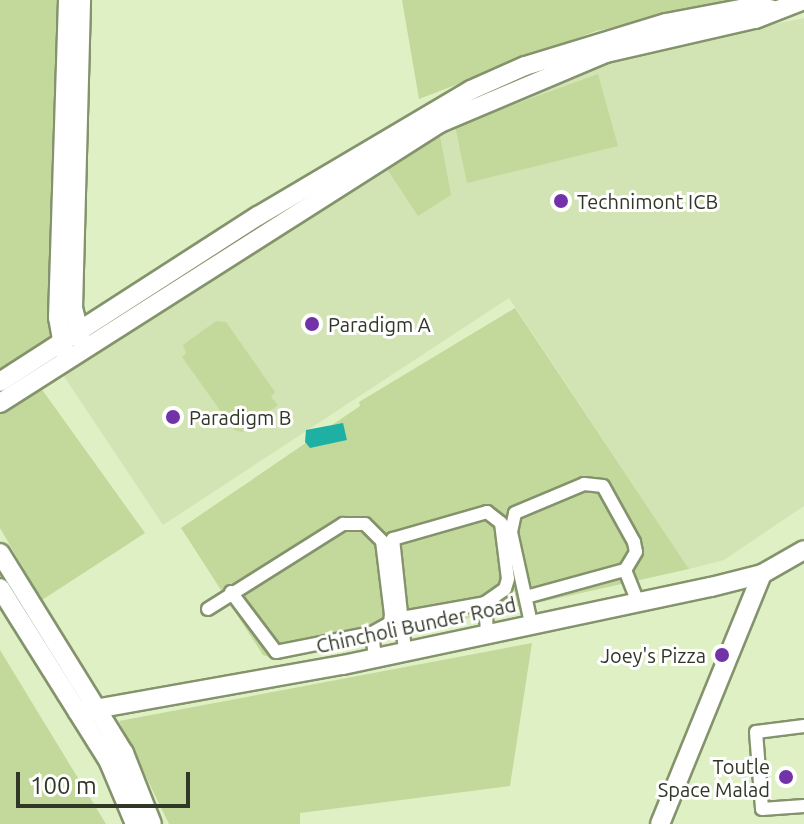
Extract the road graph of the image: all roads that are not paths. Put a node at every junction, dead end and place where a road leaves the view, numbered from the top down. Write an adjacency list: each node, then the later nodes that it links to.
1 (68, 0): 5 (street)
2 (81, 0): 4 (street)
3 (804, 0): 4 (street)
4 (80, 337): 5 (street)
5 (64, 349): 6 (street); 7 (street)
6 (0, 382)
7 (0, 403)
8 (804, 550): 11 (street, Chincholi Bunder Road)
9 (0, 553): 24 (street)
10 (625, 570): 14 (street); 14 (street); 15 (street)
11 (762, 574): 15 (street, Chincholi Bunder Road); 29 (street)
12 (0, 588): 24 (street)
13 (231, 592): 17 (street); 21 (street); 21 (street)
14 (526, 597): 19 (street)
15 (638, 602): 19 (street, Chincholi Bunder Road)
16 (485, 603): 18 (street); 18 (street); 20 (street)
17 (208, 609)
18 (402, 618): 22 (street)
19 (531, 623): 20 (street, Chincholi Bunder Road)
20 (487, 632): 22 (street, Chincholi Bunder Road)
21 (372, 633): 23 (street)
22 (405, 651): 23 (street, Chincholi Bunder Road)
23 (375, 658): 24 (street, Chincholi Bunder Road)
24 (85, 709): 27 (street); 28 (street)
25 (804, 726): 26 (street)
26 (804, 806)
27 (135, 824)
28 (152, 824)
29 (660, 824)

